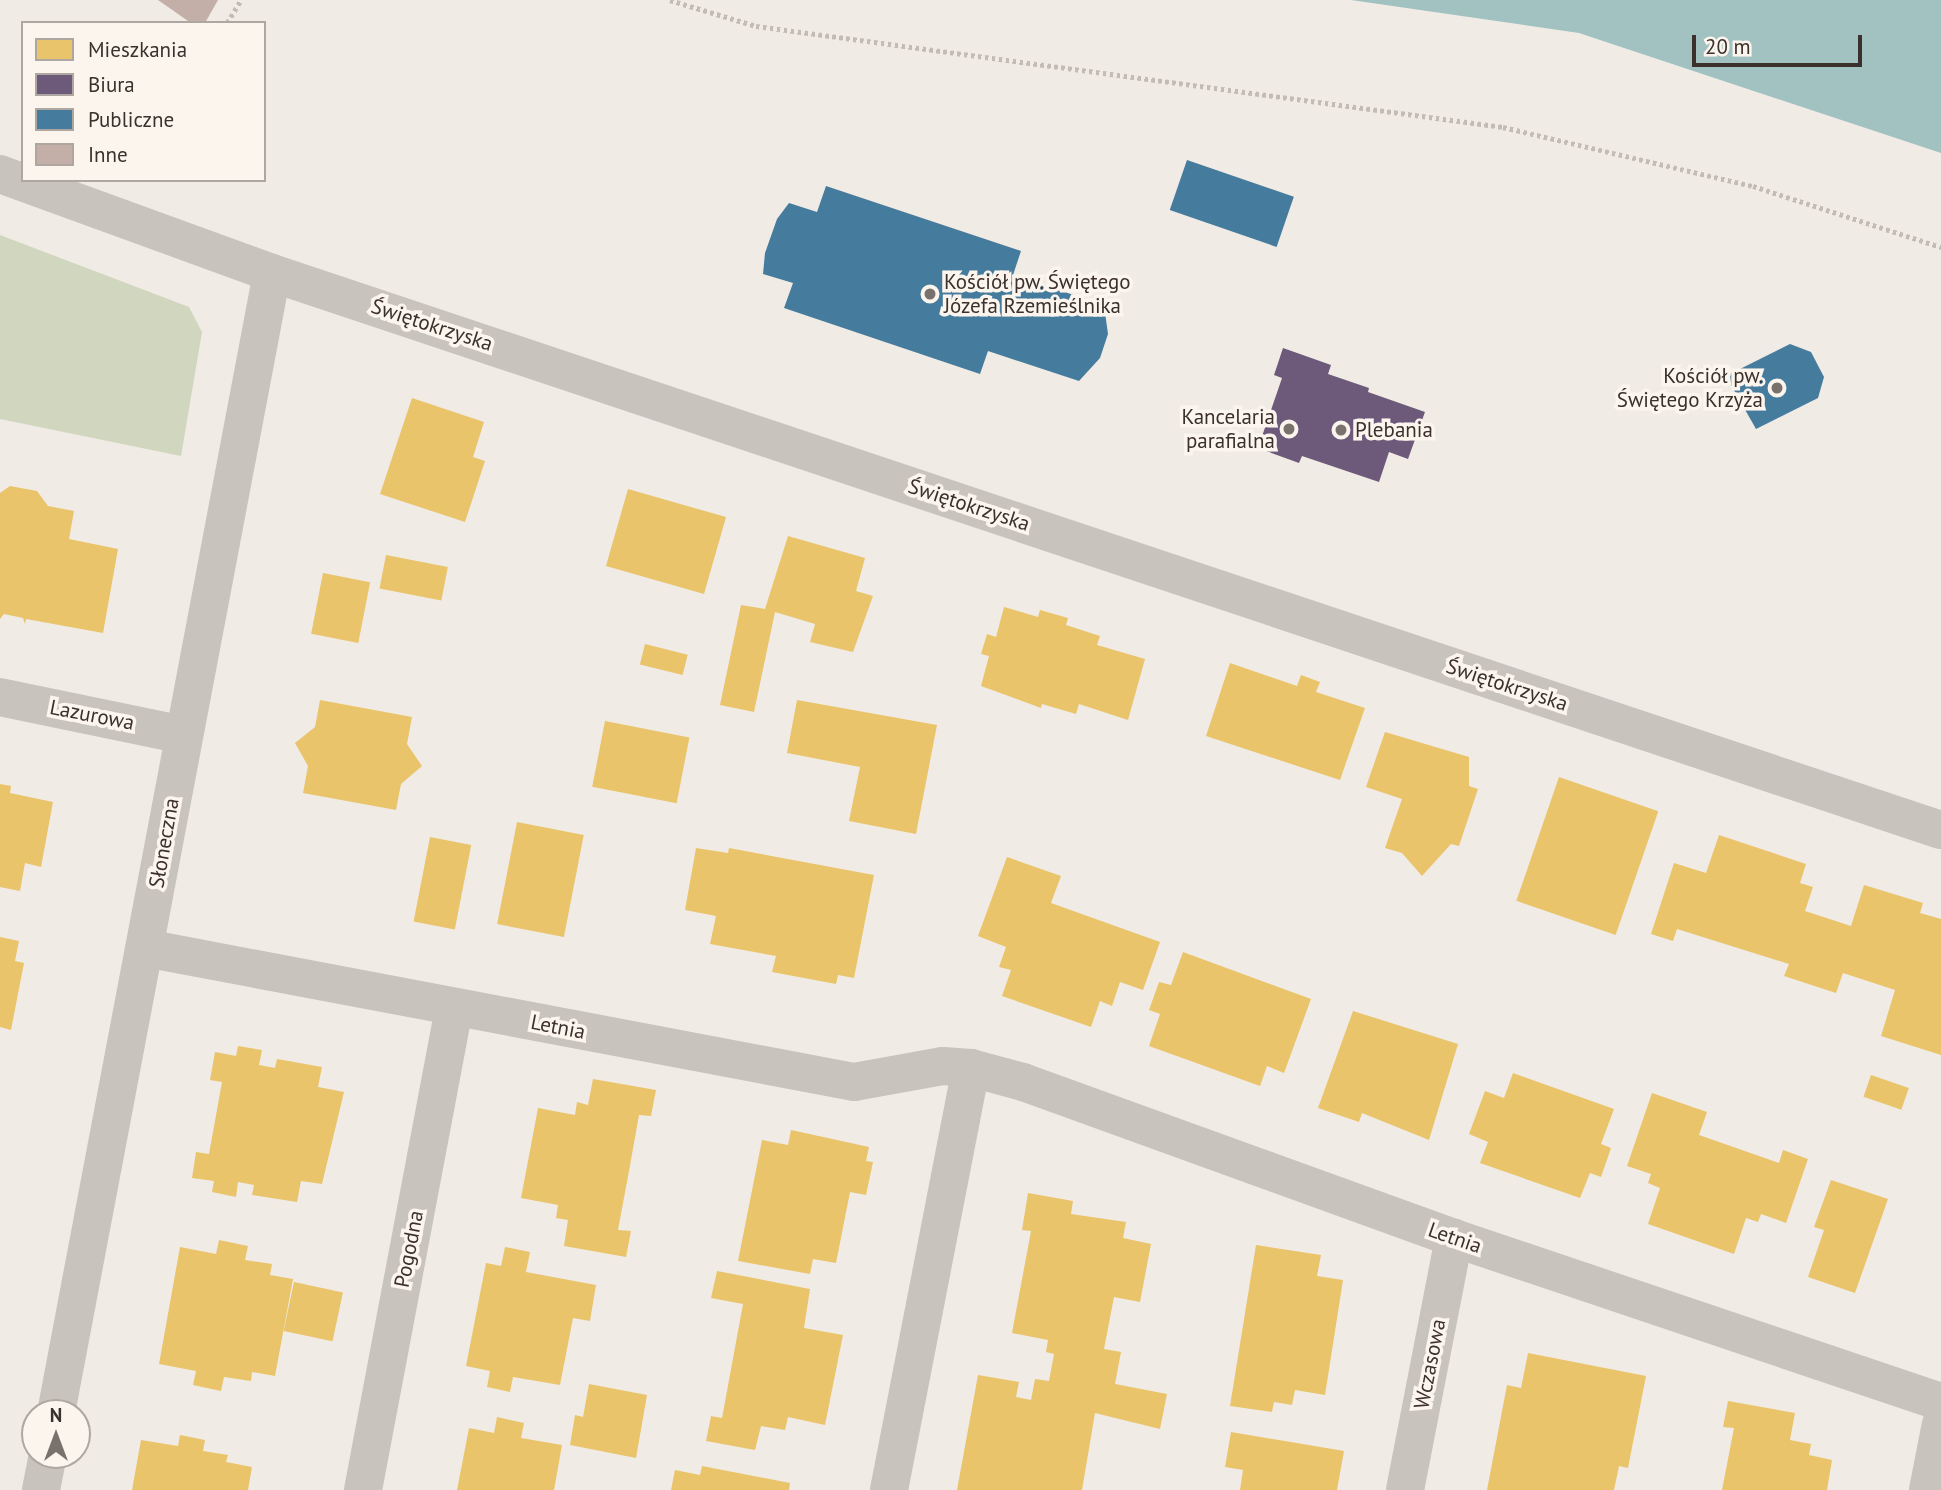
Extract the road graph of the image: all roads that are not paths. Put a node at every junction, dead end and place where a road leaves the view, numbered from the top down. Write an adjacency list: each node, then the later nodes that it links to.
1 (0, 174): 2 (street, Świętokrzyska)
2 (21, 182)
3 (22, 182): 4 (street, Świętokrzyska)
4 (272, 273): 6 (street, Słoneczna); 7 (street, Świętokrzyska)
5 (0, 696): 6 (street, Lazurowa)
6 (183, 735): 8 (street, Słoneczna)
7 (1941, 830)
8 (145, 948): 9 (street, Letnia); 12 (street, Słoneczna)
9 (454, 1008): 10 (street, Letnia); 17 (street, Pogodna)
10 (971, 1068): 11 (street, Letnia); 18 (street)
11 (1454, 1238): 13 (street, Letnia); 19 (street, Wczasowa)
12 (59, 1399)
13 (1941, 1402)
14 (1941, 1424): 20 (street)
15 (45, 1469): 16 (street)
16 (41, 1490)
17 (363, 1490)
18 (889, 1490)
19 (1405, 1490)
20 (1928, 1490)

